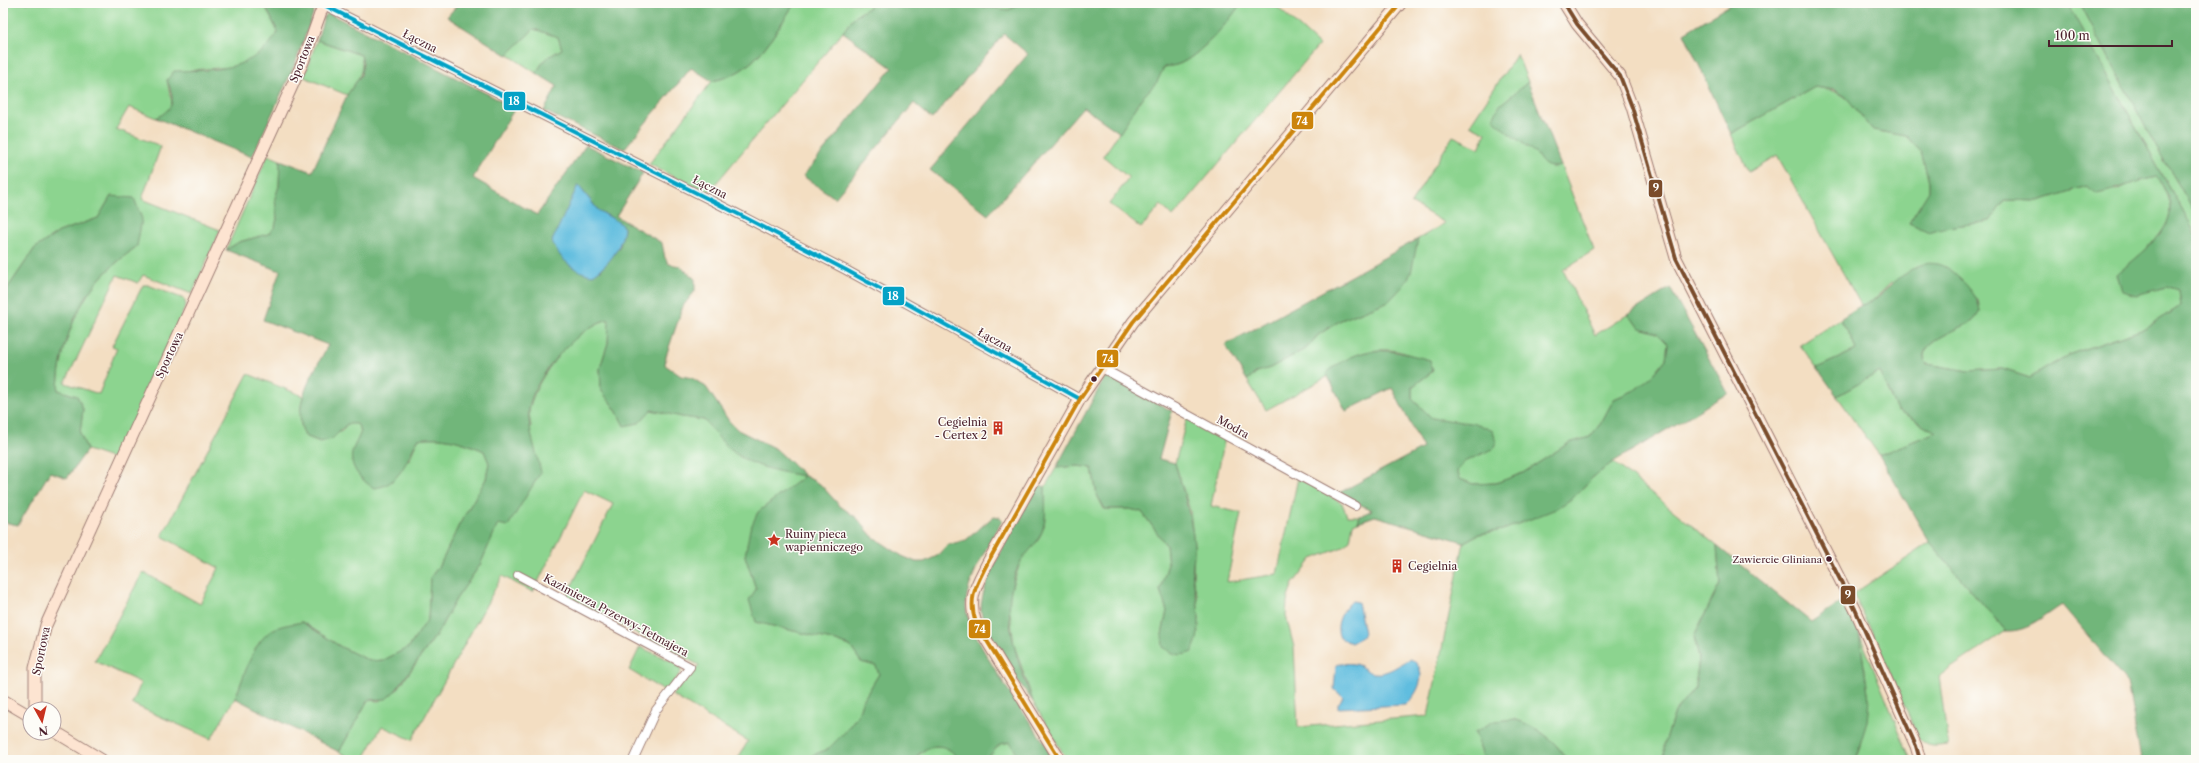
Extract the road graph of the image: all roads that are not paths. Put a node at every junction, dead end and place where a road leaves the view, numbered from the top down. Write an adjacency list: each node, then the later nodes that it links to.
1 (1401, 3): 4 (street)
2 (1564, 3): 15 (street)
3 (324, 4): 5 (street, Łączna); 9 (street, Sportowa)
4 (1100, 367): 5 (street); 6 (street, Modra)
5 (1080, 399): 14 (street)
6 (1355, 506)
7 (518, 576): 13 (street, Kazimierza Przerwy-Tetmajera)
8 (3, 700): 10 (street)
9 (35, 701)
10 (22, 711)
11 (62, 736): 12 (street)
12 (102, 760)
13 (633, 760)
14 (1060, 760)
15 (1920, 760)

